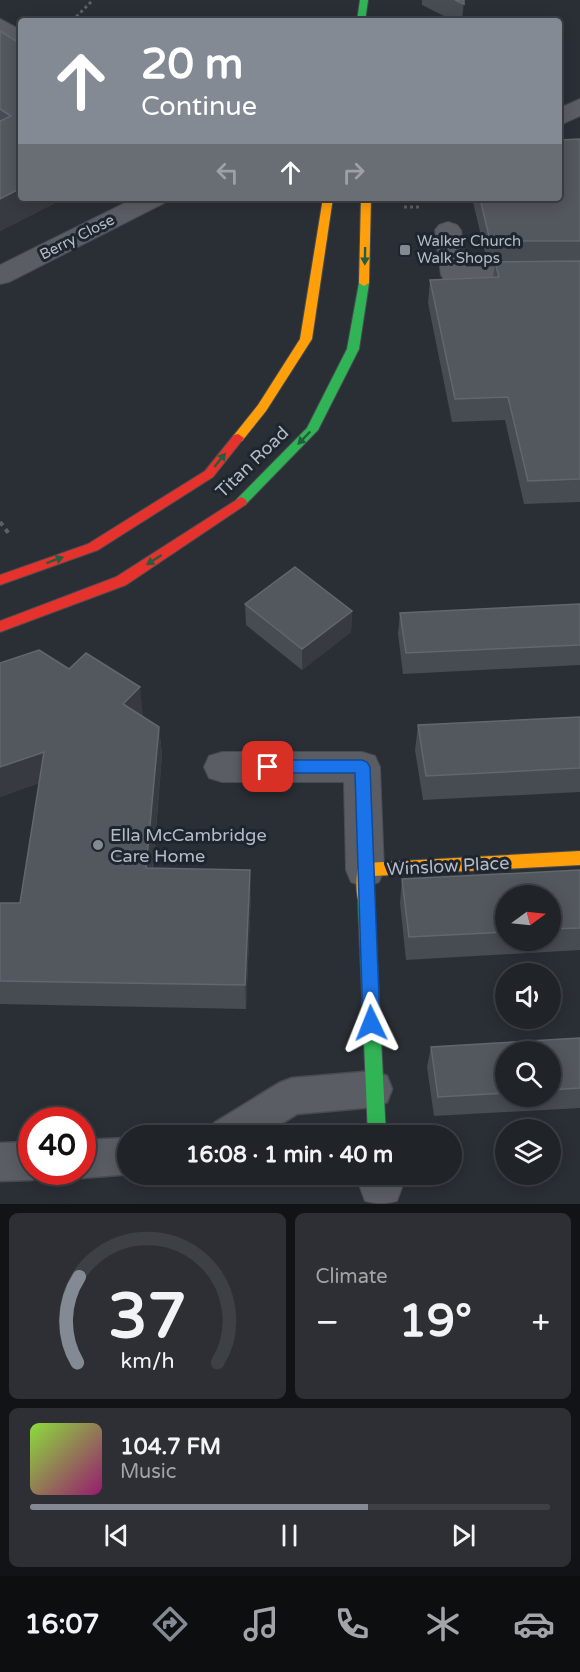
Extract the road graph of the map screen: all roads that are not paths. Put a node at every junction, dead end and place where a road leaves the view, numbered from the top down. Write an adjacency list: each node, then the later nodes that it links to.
1 (0, 26): 2 (street)
2 (18, 37)
3 (580, 106): 4 (street)
4 (562, 118)
5 (562, 120): 6 (street)
6 (580, 131)
7 (148, 201): 12 (street, Berry Close)
8 (328, 201): 13 (street, Titan Road, one-way to 8)
9 (366, 201): 14 (street, Titan Road, one-way to 14)
10 (448, 230): 11 (street)
11 (580, 274)
12 (0, 276)
13 (0, 580)
14 (0, 627)
15 (222, 767): 17 (street)
16 (580, 858): 17 (street, Winslow Place)
17 (365, 870): 18 (street, Winslow Place)
18 (374, 1089): 19 (lane); 20 (street, Winslow Place)
19 (245, 1125)
20 (376, 1125)
21 (117, 1157): 22 (lane)
22 (96, 1158)
23 (18, 1161): 24 (lane)
24 (0, 1162)

